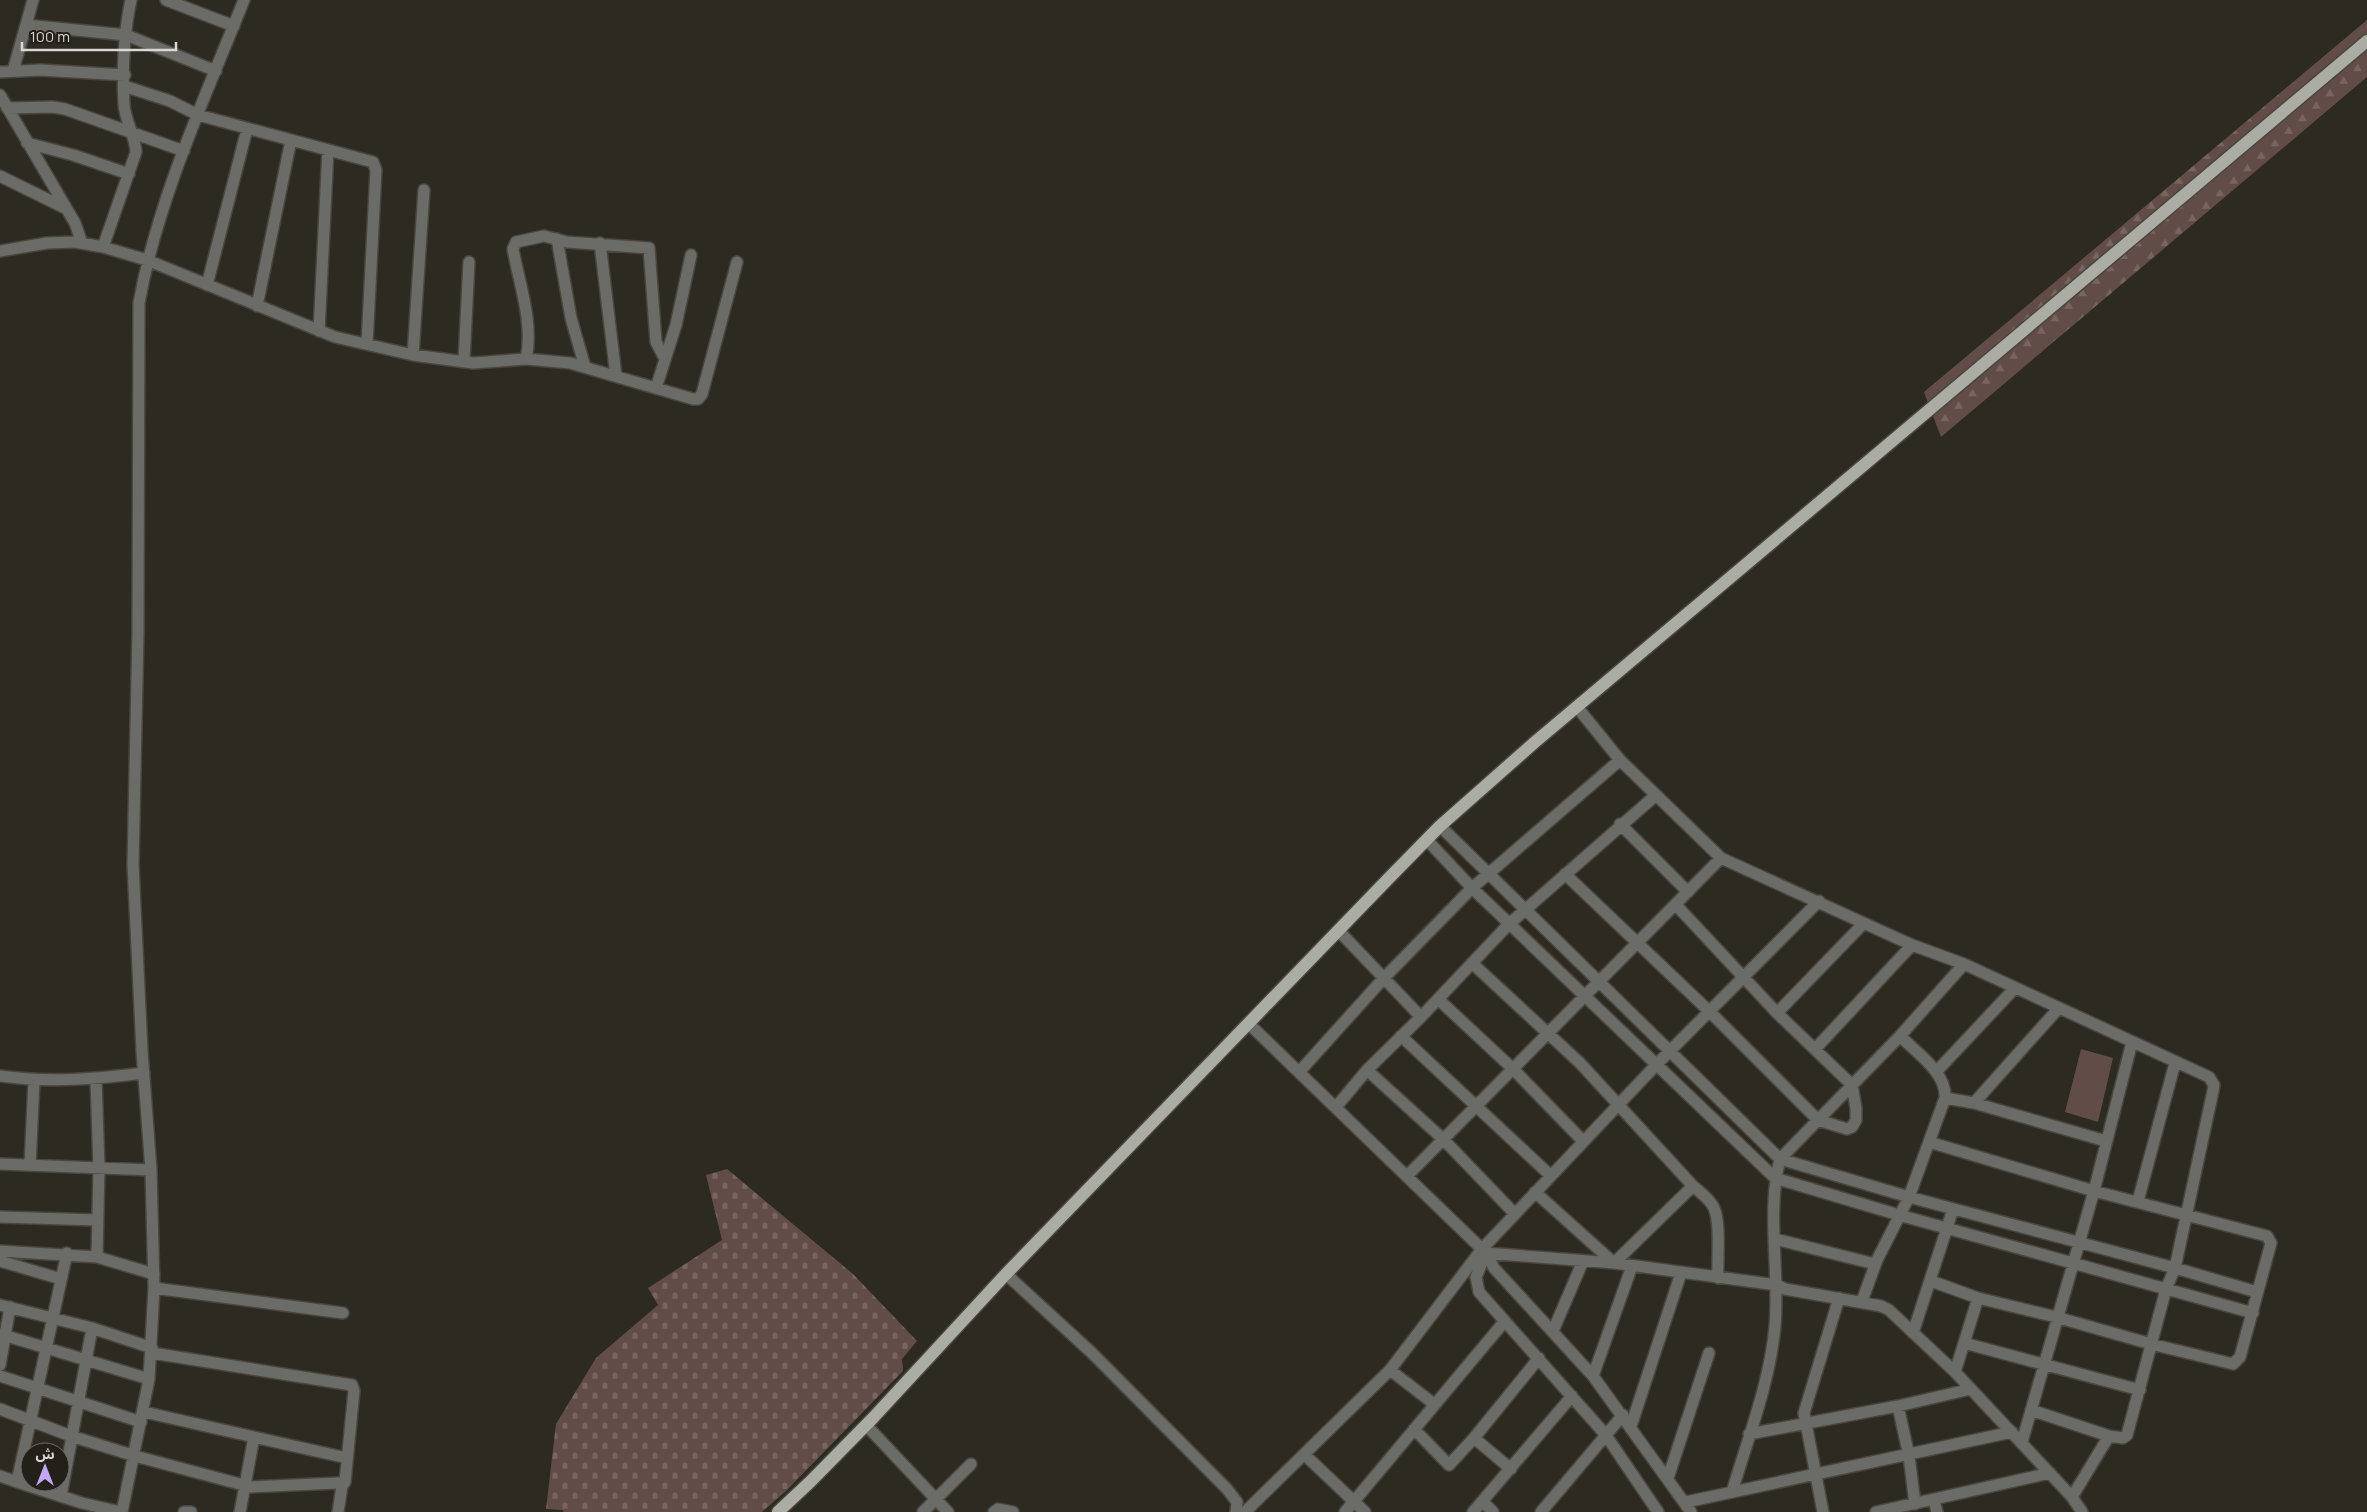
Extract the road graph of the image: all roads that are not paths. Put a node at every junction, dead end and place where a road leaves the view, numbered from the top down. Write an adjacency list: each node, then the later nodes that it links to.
1 (33, 0): 5 (street)
2 (166, 0): 6 (street)
3 (244, 0): 6 (street)
4 (130, 1): 7 (street)
5 (26, 25): 7 (street); 10 (street)
6 (234, 26): 9 (street)
7 (126, 35): 9 (street); 12 (street)
8 (2367, 41): 46 (main road)
9 (216, 70): 15 (street)
10 (13, 71): 11 (street); 12 (street)
11 (0, 72)
12 (124, 81): 15 (street); 17 (street)
13 (0, 95): 14 (street)
14 (8, 108): 17 (street); 19 (street)
15 (198, 116): 16 (street); 21 (street)
16 (247, 129): 18 (street); 35 (street)
17 (133, 134): 21 (street); 22 (street)
18 (291, 140): 20 (street); 36 (street)
19 (27, 143): 22 (street); 25 (street)
20 (328, 150): 37 (street); 38 (street)
21 (184, 151): 32 (street)
22 (129, 174): 29 (street)
23 (0, 176): 25 (street)
24 (424, 190): 39 (street)
25 (65, 208): 27 (street)
26 (557, 239): 28 (street); 40 (street); 43 (street)
27 (82, 243): 29 (street); 30 (street)
28 (600, 243): 41 (street); 44 (street)
29 (103, 247): 32 (street)
30 (0, 251)
31 (691, 255): 41 (street)
32 (147, 260): 35 (street); 90 (street)
33 (469, 262): 42 (street)
34 (737, 262): 45 (street)
35 (206, 285): 36 (street)
36 (256, 306): 37 (street)
37 (319, 331): 38 (street)
38 (367, 344): 39 (street)
39 (413, 354): 42 (street)
40 (526, 359): 42 (street); 43 (street)
41 (665, 359): 45 (street)
42 (464, 361)
43 (586, 367): 44 (street)
44 (616, 376): 45 (street)
45 (656, 388)
46 (1577, 707): 47 (street); 50 (main road)
47 (1620, 760): 48 (street); 53 (street)
48 (1656, 795): 49 (street); 52 (street)
49 (1620, 824): 54 (street); 56 (street)
50 (1440, 826): 51 (main road); 53 (street)
51 (1427, 840): 55 (street); 62 (main road)
52 (1721, 858): 56 (street); 57 (street)
53 (1487, 874): 55 (street); 59 (street)
54 (1564, 874): 59 (street); 63 (street)
55 (1472, 888): 60 (street); 68 (street)
56 (1688, 892): 58 (street)
57 (1819, 901): 61 (street); 67 (street)
58 (1676, 905): 63 (street); 67 (street)
59 (1525, 909): 60 (street); 69 (street)
60 (1509, 924): 65 (street); 71 (street)
61 (1863, 924): 64 (street); 75 (street)
62 (1338, 930): 68 (street); 77 (main road)
63 (1638, 941): 69 (street); 74 (street)
64 (1912, 945): 66 (street); 82 (street)
65 (1472, 963): 72 (street); 78 (street)
66 (1964, 964): 70 (street); 80 (street)
67 (1743, 977): 74 (street); 75 (street)
68 (1383, 979): 76 (street); 88 (street)
69 (1598, 980): 71 (street); 83 (street)
70 (2014, 988): 73 (street); 89 (street)
71 (1584, 995): 78 (street); 85 (street)
72 (1438, 999): 76 (street); 86 (street)
73 (2058, 1009): 81 (street); 96 (street)
74 (1710, 1012): 83 (street); 100 (street)
75 (1777, 1013): 82 (street)
76 (1421, 1017): 79 (street)
77 (1248, 1023): 88 (street); 140 (main road)
78 (1547, 1032): 86 (street); 98 (street)
79 (1401, 1036): 87 (street); 97 (street)
80 (1900, 1036): 89 (street); 94 (street)
81 (2132, 1042): 84 (street); 103 (street)
82 (1816, 1048): 94 (street)
83 (1670, 1051): 85 (street); 105 (street)
84 (2175, 1062): 117 (street); 120 (street)
85 (1656, 1065): 98 (street); 112 (street)
86 (1512, 1068): 97 (street); 102 (street)
87 (1367, 1070): 99 (street); 101 (street)
88 (1300, 1071): 99 (street)
89 (1936, 1072): 95 (street)
90 (144, 1073): 92 (street); 109 (street)
91 (0, 1076): 93 (street)
92 (96, 1079): 93 (street); 108 (street)
93 (34, 1081): 107 (street)
94 (1852, 1085): 100 (street); 100 (street)
95 (1945, 1098): 96 (street); 104 (street)
96 (1974, 1103): 103 (street)
97 (1476, 1105): 101 (street); 111 (street)
98 (1619, 1105): 102 (street); 113 (street)
99 (1336, 1107): 110 (street)
100 (1818, 1120): 105 (street)
101 (1443, 1139): 110 (street); 119 (street)
102 (1583, 1141): 111 (street)
103 (2106, 1141): 114 (street)
104 (1929, 1142): 114 (street); 116 (street)
105 (1780, 1159): 112 (street); 116 (street)
106 (0, 1164): 107 (street)
107 (30, 1165): 108 (street)
108 (99, 1168): 109 (street); 123 (street)
109 (150, 1170): 139 (street)
110 (1407, 1176): 128 (street)
111 (1551, 1176): 115 (street)
112 (1775, 1178): 121 (street); 125 (street)
113 (1693, 1186): 133 (street); 141 (street)
114 (2094, 1190): 117 (street); 126 (street)
115 (1535, 1192): 119 (street); 133 (street)
116 (1909, 1197): 118 (street); 121 (street)
117 (2138, 1201): 120 (street)
118 (1953, 1208): 124 (street); 126 (street)
119 (1515, 1214): 128 (street)
120 (2187, 1214): 137 (street); 147 (street)
121 (1899, 1215): 124 (street); 135 (street)
122 (0, 1217): 123 (street)
123 (97, 1220): 130 (street)
124 (1946, 1228): 134 (street); 143 (street)
125 (1775, 1239): 135 (street); 144 (street)
126 (2079, 1242): 134 (street); 137 (street)
127 (0, 1251): 129 (street)
128 (1484, 1251): 132 (street); 156 (street); 158 (street); 170 (street)
129 (67, 1253): 130 (street); 142 (street)
130 (97, 1256): 139 (street)
131 (0, 1261): 142 (street)
132 (1583, 1261): 133 (street); 158 (street)
133 (1614, 1263): 136 (street)
134 (2073, 1263): 146 (street); 154 (street)
135 (1876, 1264): 150 (street)
136 (1632, 1266): 138 (street); 173 (street)
137 (2175, 1268): 146 (street); 147 (street)
138 (1681, 1273): 141 (street); 189 (street)
139 (154, 1274): 145 (street)
140 (1006, 1274): 188 (main road); 232 (street)
141 (1718, 1278): 144 (street)
142 (61, 1279): 155 (street)
143 (1930, 1281): 149 (street); 159 (street)
144 (1777, 1286): 148 (street); 193 (street)
145 (154, 1288): 152 (street); 164 (street)
146 (2166, 1289): 153 (street); 162 (street)
147 (2257, 1292): 153 (street)
148 (1839, 1298): 150 (street); 187 (street)
149 (1978, 1298): 154 (street); 161 (street)
150 (1862, 1301): 159 (street)
151 (5, 1306): 155 (street); 160 (street)
152 (343, 1313)
153 (2253, 1313): 162 (street)
154 (2056, 1317): 162 (street); 169 (street)
155 (52, 1318): 157 (street); 163 (street)
156 (1504, 1322): 166 (street); 180 (street)
157 (92, 1328): 164 (street); 167 (street)
158 (1553, 1331): 173 (street)
159 (1913, 1333): 171 (street)
160 (3, 1335): 163 (street); 168 (street)
161 (1964, 1343): 169 (street); 171 (street)
162 (2151, 1344): 177 (street)
163 (46, 1347): 167 (street); 175 (street)
164 (152, 1351): 174 (street); 202 (street)
165 (1709, 1353): 208 (street)
166 (1539, 1358): 178 (street); 197 (street)
167 (86, 1360): 174 (street); 179 (street)
168 (0, 1365)
169 (2045, 1365): 177 (street); 183 (street)
170 (1390, 1370): 180 (street); 199 (street)
171 (1955, 1372): 176 (street)
172 (0, 1376): 175 (street)
173 (1593, 1376): 184 (street)
174 (149, 1379): 185 (street)
175 (36, 1386): 179 (street); 186 (street)
176 (1971, 1389): 181 (street); 191 (street)
177 (2140, 1390): 195 (street)
178 (1572, 1396): 192 (street); 204 (street)
179 (78, 1400): 185 (street); 194 (street)
180 (1434, 1404): 190 (street)
181 (1898, 1406): 187 (street); 201 (street)
182 (0, 1409): 186 (street)
183 (2030, 1410): 195 (street); 198 (street)
184 (1623, 1415): 189 (street); 192 (street)
185 (143, 1417): 196 (street); 200 (street)
186 (29, 1419): 194 (street); 209 (street)
187 (1805, 1424): 193 (street); 206 (street)
188 (866, 1425): 215 (street); 227 (main road)
189 (1631, 1426): 208 (street)
190 (1414, 1429): 197 (street); 217 (street)
191 (2012, 1432): 198 (street); 201 (street)
192 (1605, 1434): 238 (street); 239 (street)
193 (1749, 1434): 212 (street)
194 (71, 1436): 200 (street); 213 (street)
195 (2108, 1436): 214 (street)
196 (254, 1437): 202 (street); 210 (street)
197 (1474, 1438): 204 (street)
198 (2022, 1442): 205 (street)
199 (1305, 1455): 217 (street); 233 (street)
200 (135, 1456): 210 (street); 222 (street)
201 (1909, 1456): 206 (street); 219 (street)
202 (347, 1458): 211 (street)
203 (972, 1464): 215 (street)
204 (1510, 1468): 218 (street)
205 (2050, 1473): 214 (street); 216 (street)
206 (1816, 1475): 212 (street); 240 (street)
207 (0, 1476): 209 (street)
208 (1668, 1478): 221 (street)
209 (17, 1482): 213 (street)
210 (245, 1483): 211 (street); 225 (street)
211 (342, 1486): 226 (street)
212 (1732, 1492): 221 (street)
213 (61, 1496): 220 (street)
214 (2072, 1498): 243 (street)
215 (934, 1500): 228 (street); 229 (street)
216 (1934, 1500): 219 (street); 242 (street)
217 (1354, 1502): 234 (street); 235 (street)
218 (1483, 1502): 236 (street); 237 (street)
219 (1915, 1504): 241 (street)
220 (81, 1507): 222 (street)
221 (1688, 1507)
222 (122, 1512)
223 (184, 1512): 224 (street)
224 (191, 1512)
225 (240, 1512)
226 (338, 1512)
227 (778, 1512)
228 (923, 1512)
229 (948, 1512)
230 (994, 1512): 231 (street)
231 (1013, 1512)
232 (1236, 1512)
233 (1245, 1512)
234 (1345, 1512)
235 (1366, 1512)
236 (1474, 1512)
237 (1493, 1512)
238 (1541, 1512)
239 (1658, 1512)
240 (1823, 1512)
241 (1876, 1512)
242 (1937, 1512)
243 (2082, 1512)

